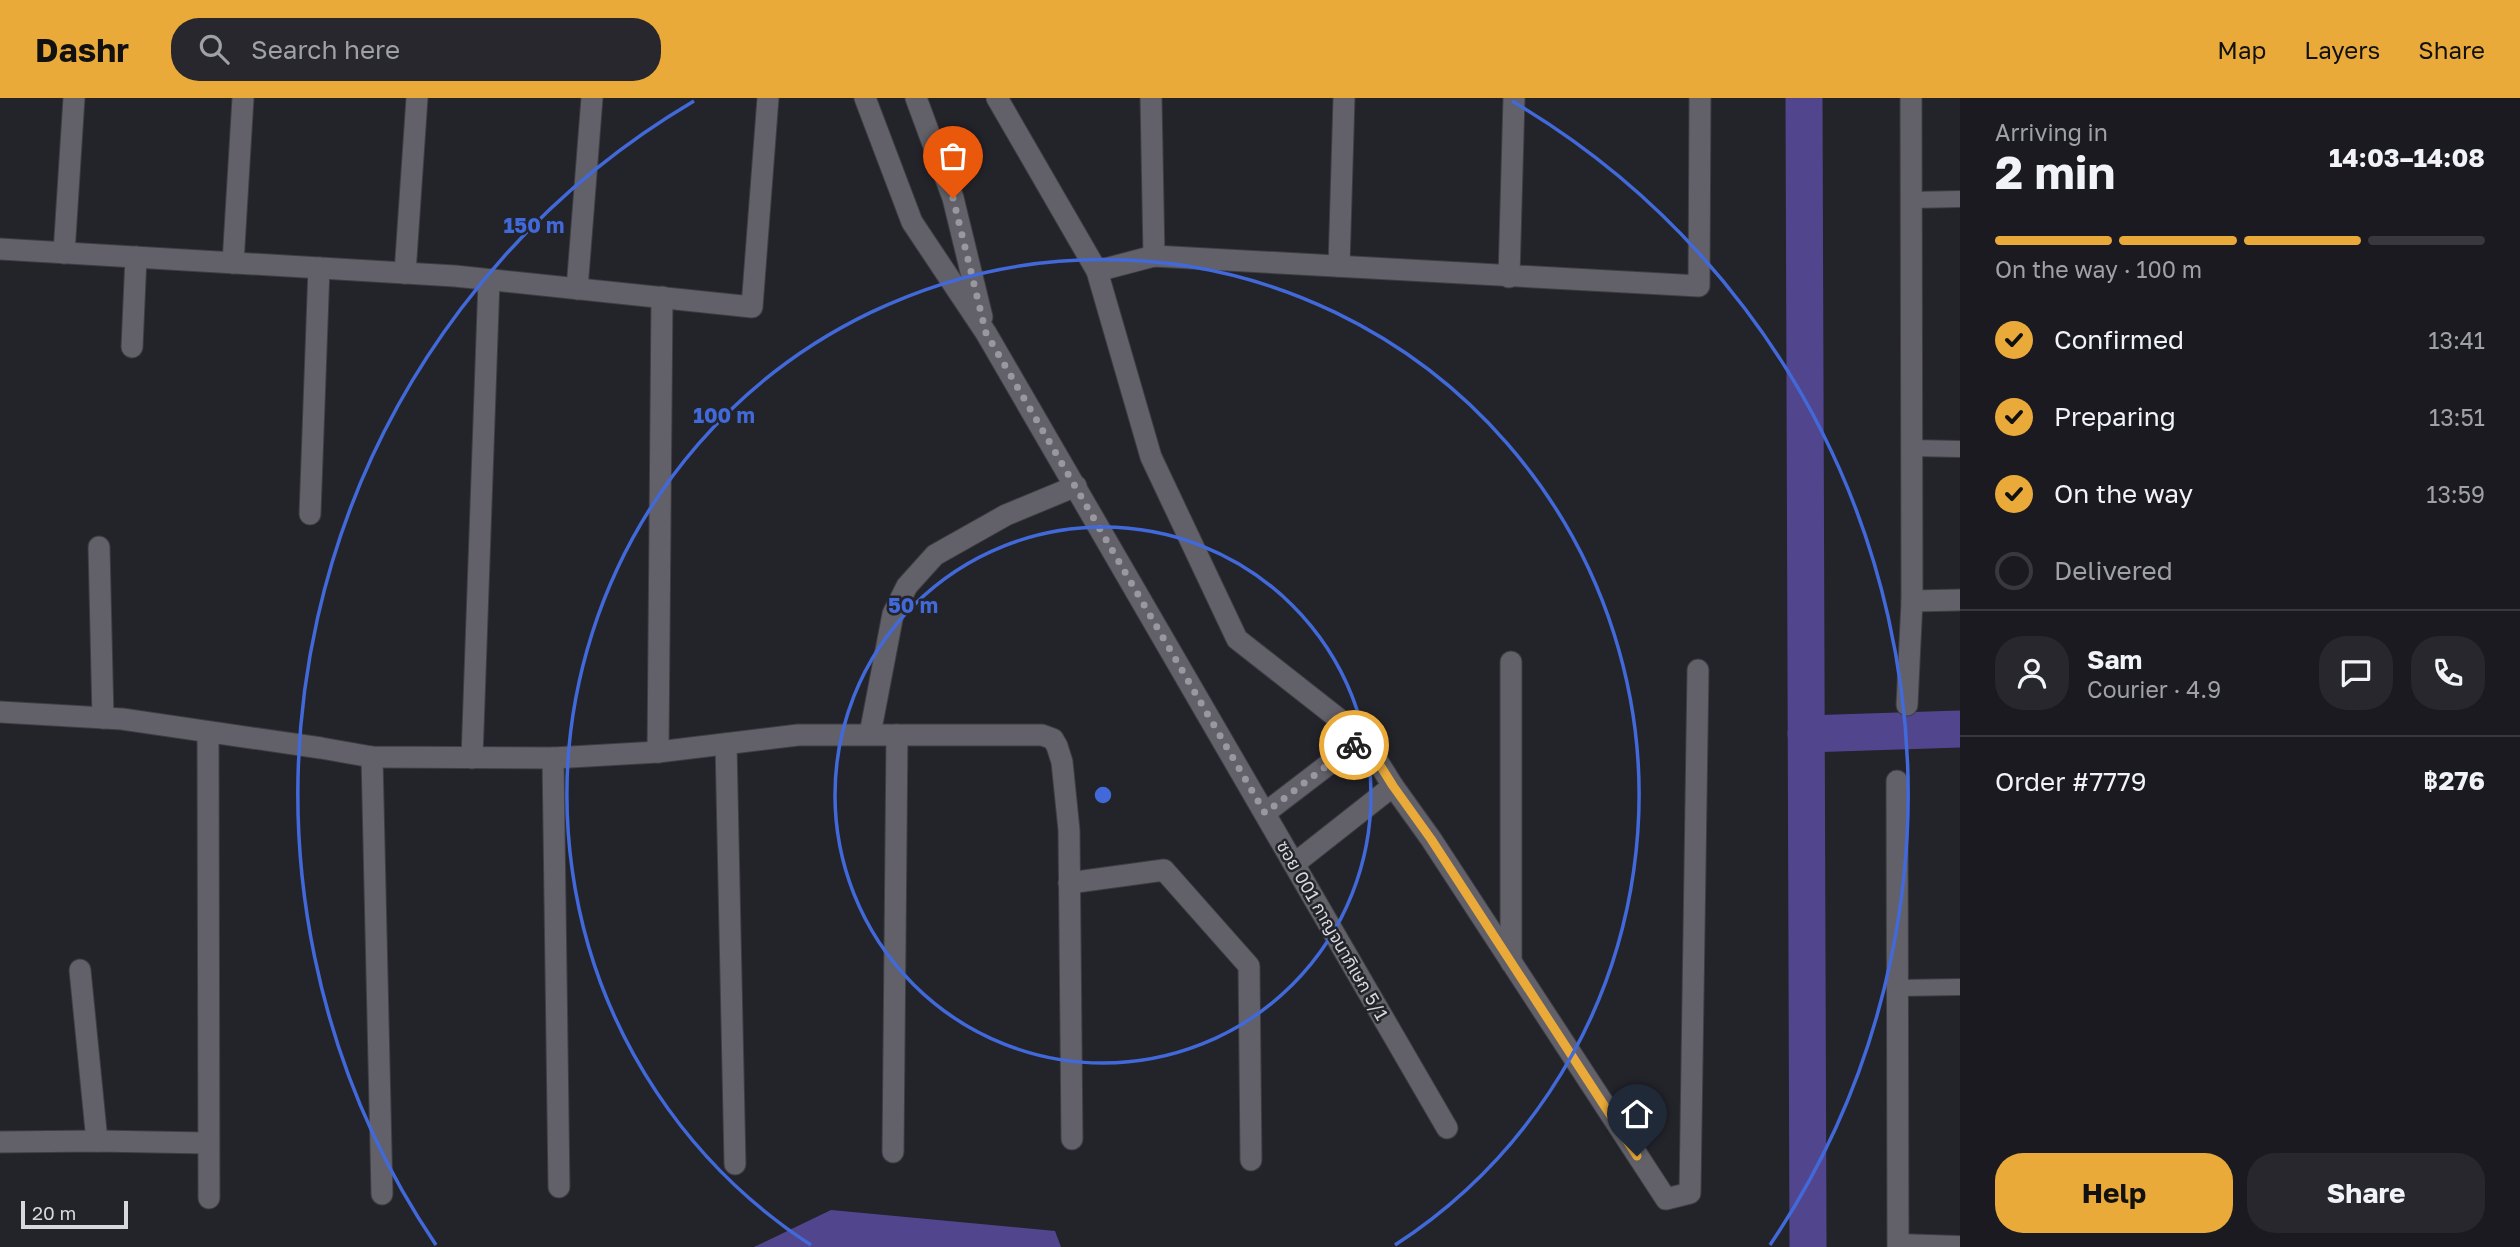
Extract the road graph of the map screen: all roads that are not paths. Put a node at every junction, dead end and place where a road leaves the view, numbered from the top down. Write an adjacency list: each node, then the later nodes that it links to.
1 (74, 98): 17 (street)
2 (243, 98): 20 (street)
3 (417, 98): 24 (street)
4 (592, 98): 27 (street)
5 (768, 98): 28 (street)
6 (865, 98): 29 (street, ซอย 001 กาญจนาภิเษก 5/1)
7 (916, 98): 29 (street, ซอย 001 กาญจนาภิเษก 5/1)
8 (997, 98): 23 (street)
9 (1152, 98): 18 (street)
10 (1344, 98): 21 (street)
11 (1514, 98): 25 (street)
12 (1700, 98): 25 (street)
13 (1911, 98): 15 (street)
14 (1960, 198): 15 (lane)
15 (1911, 200): 31 (street)
16 (0, 249): 17 (street)
17 (65, 253): 19 (street)
18 (1154, 256): 21 (street); 23 (street)
19 (136, 257): 20 (street); 30 (street)
20 (233, 263): 22 (street)
21 (1339, 266): 25 (street)
22 (319, 268): 24 (street); 34 (street)
23 (1097, 271): 46 (street)
24 (405, 273): 26 (street)
25 (1509, 277)
26 (489, 280): 27 (street); 50 (street)
27 (577, 289): 28 (street)
28 (662, 297): 48 (street)
29 (986, 333): 33 (street, ซอย 001 กาญจนาภิเษก 5/1)
30 (132, 347)
31 (1911, 448): 32 (lane); 37 (street)
32 (1960, 449)
33 (1076, 486): 44 (street); 54 (street, ซอย 001 กาญจนาภิเษก 5/1)
34 (310, 514)
35 (99, 547): 42 (street)
36 (1960, 600): 37 (street)
37 (1912, 601): 40 (street)
38 (1511, 662): 57 (street)
39 (1698, 670): 57 (street)
40 (1907, 705)
41 (0, 712): 42 (street)
42 (103, 718): 43 (street)
43 (208, 732): 49 (street); 65 (street)
44 (870, 734): 45 (street); 47 (street)
45 (897, 736): 56 (street); 66 (street)
46 (1363, 738): 53 (street); 54 (street)
47 (726, 744): 48 (street); 68 (street)
48 (658, 752): 51 (street)
49 (372, 757): 50 (street); 70 (street)
50 (472, 758): 51 (street)
51 (553, 758): 69 (street)
52 (1897, 781): 60 (street)
53 (1393, 786): 55 (street); 57 (street)
54 (1265, 813): 55 (street, ซอย 001 กาญจนาภิเษก 5/1)
55 (1294, 864): 61 (street, ซอย 001 กาญจนาภิเษก 5/1)
56 (1069, 883): 62 (street); 67 (street)
57 (1511, 962)
58 (80, 970): 63 (street)
59 (1960, 987): 60 (lane)
60 (1898, 988): 73 (street)
61 (1447, 1128)
62 (1072, 1139)
63 (97, 1141): 64 (street); 65 (street)
64 (0, 1142)
65 (208, 1143): 71 (street)
66 (893, 1153)
67 (1251, 1160)
68 (735, 1164)
69 (559, 1187)
70 (382, 1194)
71 (209, 1198)
72 (1960, 1244): 73 (lane)
73 (1898, 1245)

